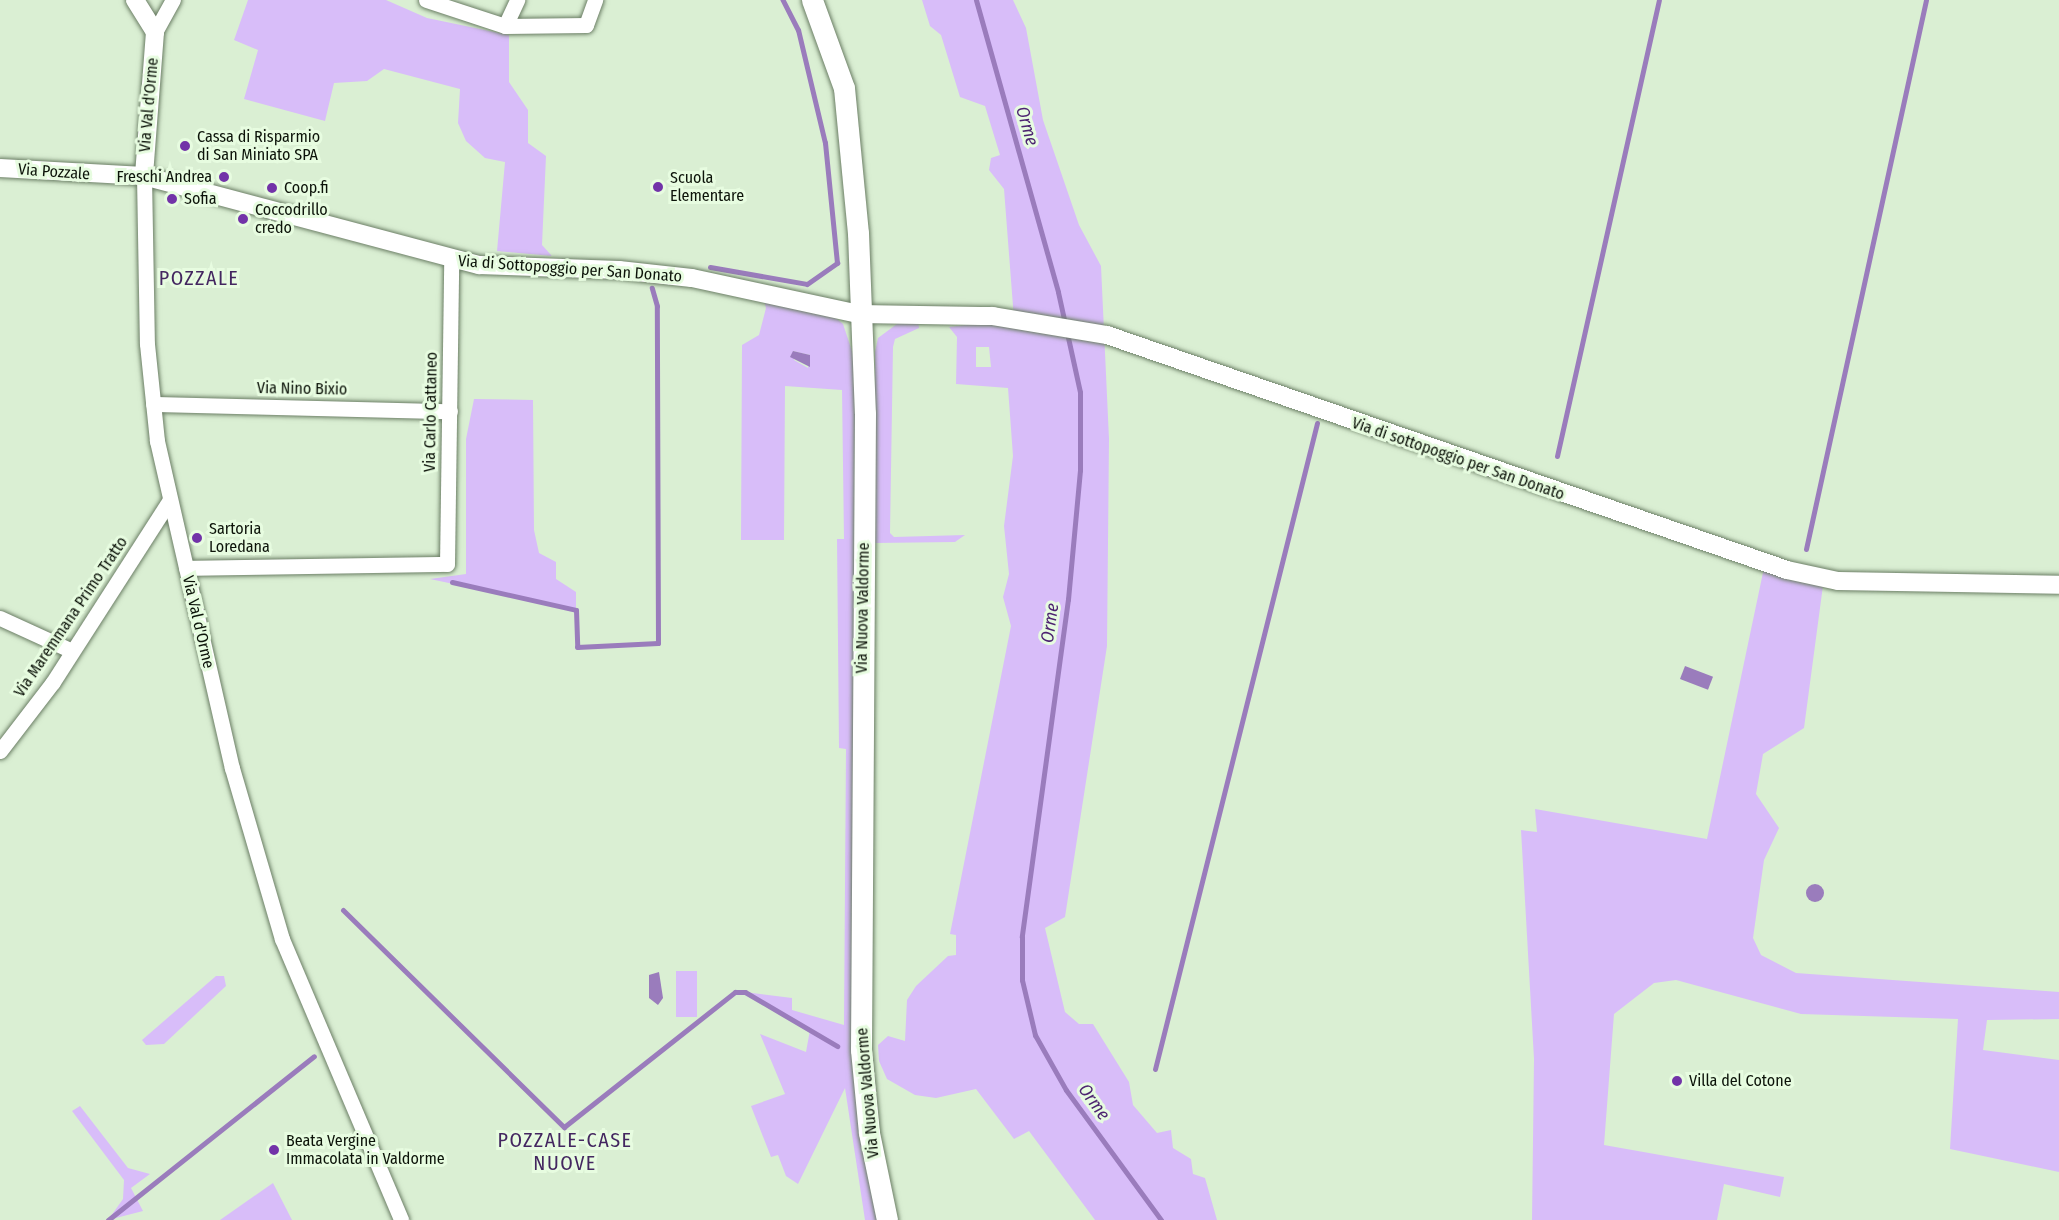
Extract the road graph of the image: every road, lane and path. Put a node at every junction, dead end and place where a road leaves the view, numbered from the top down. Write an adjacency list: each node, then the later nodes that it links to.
1 (135, 0): 8 (street)
2 (173, 0): 8 (street)
3 (517, 0): 7 (street)
4 (595, 0): 7 (street)
5 (812, 0): 12 (main road, Via Nuova Valdorme)
6 (429, 1): 7 (street)
7 (505, 26)
8 (155, 32): 10 (street, Via Val d'Orme)
9 (0, 168): 10 (street, Via Pozzale)
10 (144, 176): 11 (street, Via di Sottopoggio per San Donato); 13 (street, Via Val d'Orme)
11 (451, 261): 12 (street, Via di Sottopoggio per San Donato); 14 (street, Via Carlo Cattaneo)
12 (860, 314): 17 (street, Via di sottopoggio per San Donato); 22 (main road, Via Nuova Valdorme)
13 (153, 404): 14 (street, Via Nino Bixio); 15 (street, Via Val d'Orme)
14 (450, 411): 16 (street, Via Carlo Cattaneo)
15 (170, 500): 16 (street, Via Val d'Orme); 19 (street, Via Maremmana Primo Tratto)
16 (186, 568): 21 (street, Via Val d'Orme)
17 (2059, 585)
18 (0, 618): 19 (street)
19 (70, 650): 20 (street, Via Maremmana Primo Tratto)
20 (0, 751)
21 (401, 1220)
22 (886, 1220)

